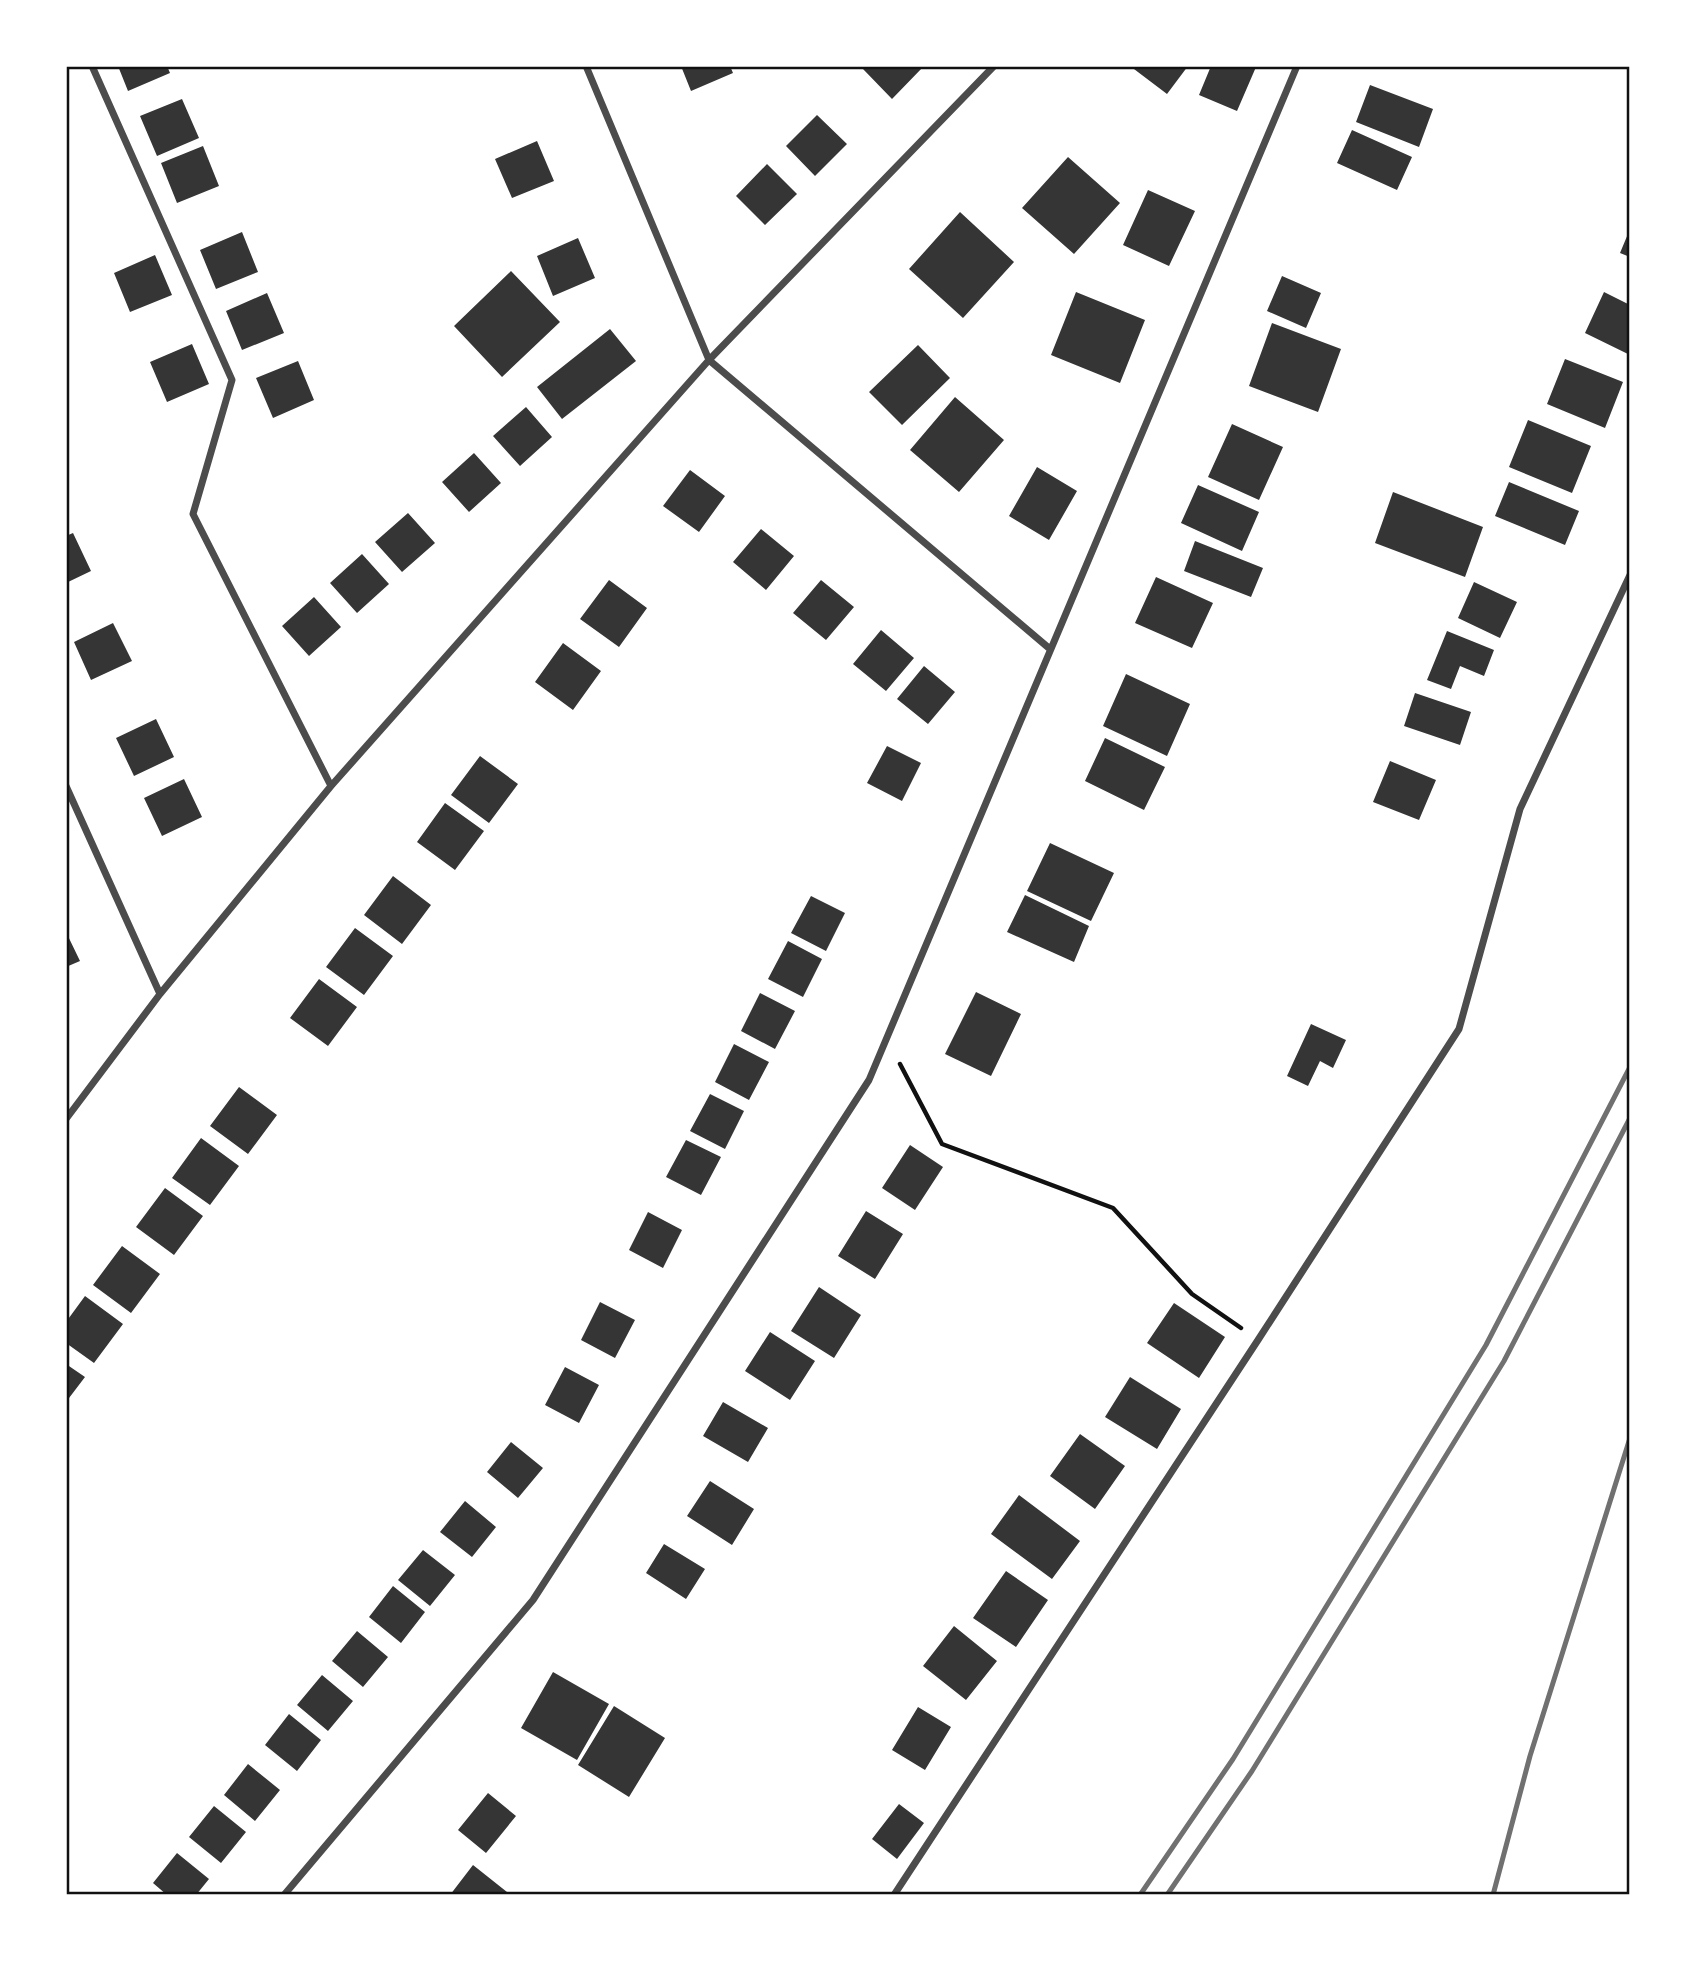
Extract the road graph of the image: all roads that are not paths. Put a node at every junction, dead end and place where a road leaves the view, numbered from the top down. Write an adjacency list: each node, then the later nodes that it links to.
1 (92, 66): 9 (street)
2 (586, 66): 5 (street)
3 (994, 66): 5 (street)
4 (1297, 66): 7 (street)
5 (709, 360): 7 (street); 9 (street)
6 (1629, 575): 13 (street)
7 (1050, 649): 12 (street)
8 (66, 786): 10 (street)
9 (331, 786): 10 (street)
10 (160, 993): 11 (street)
11 (66, 1119)
12 (284, 1895)
13 (894, 1895)

